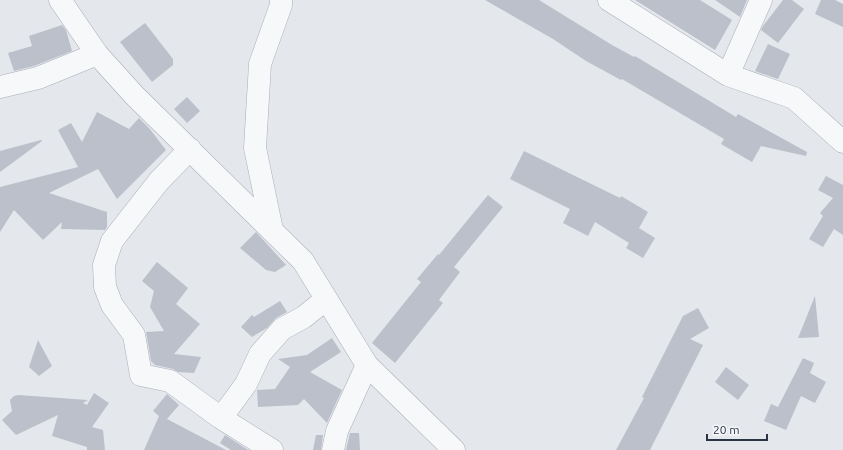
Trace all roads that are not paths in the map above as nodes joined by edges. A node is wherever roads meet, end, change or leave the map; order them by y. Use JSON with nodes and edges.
{"nodes":[{"id":1,"x":60,"y":0,"type":"edge"},
{"id":2,"x":281,"y":0,"type":"edge"},
{"id":3,"x":609,"y":0,"type":"edge"},
{"id":4,"x":761,"y":0,"type":"edge"},
{"id":5,"x":97,"y":54,"type":"junction"},
{"id":6,"x":728,"y":75,"type":"junction"},
{"id":7,"x":0,"y":87,"type":"edge"},
{"id":8,"x":843,"y":142,"type":"edge"},
{"id":9,"x":190,"y":149,"type":"junction"},
{"id":10,"x":272,"y":230,"type":"junction"},
{"id":11,"x":326,"y":299,"type":"junction"},
{"id":12,"x":367,"y":365,"type":"junction"},
{"id":13,"x":221,"y":418,"type":"junction"},
{"id":14,"x":272,"y":450,"type":"edge"},
{"id":15,"x":333,"y":450,"type":"edge"},
{"id":16,"x":454,"y":450,"type":"edge"}],
"edges":[{"from":1,"to":5,"type":"street"},
{"from":2,"to":10,"type":"street"},
{"from":3,"to":6,"type":"street"},
{"from":4,"to":6,"type":"street"},
{"from":5,"to":7,"type":"street"},
{"from":5,"to":9,"type":"street"},
{"from":6,"to":8,"type":"street"},
{"from":9,"to":10,"type":"street"},
{"from":9,"to":13,"type":"street"},
{"from":10,"to":11,"type":"street"},
{"from":11,"to":12,"type":"street"},
{"from":11,"to":13,"type":"street"},
{"from":12,"to":15,"type":"street"},
{"from":12,"to":16,"type":"street"},
{"from":13,"to":14,"type":"street"}]}
